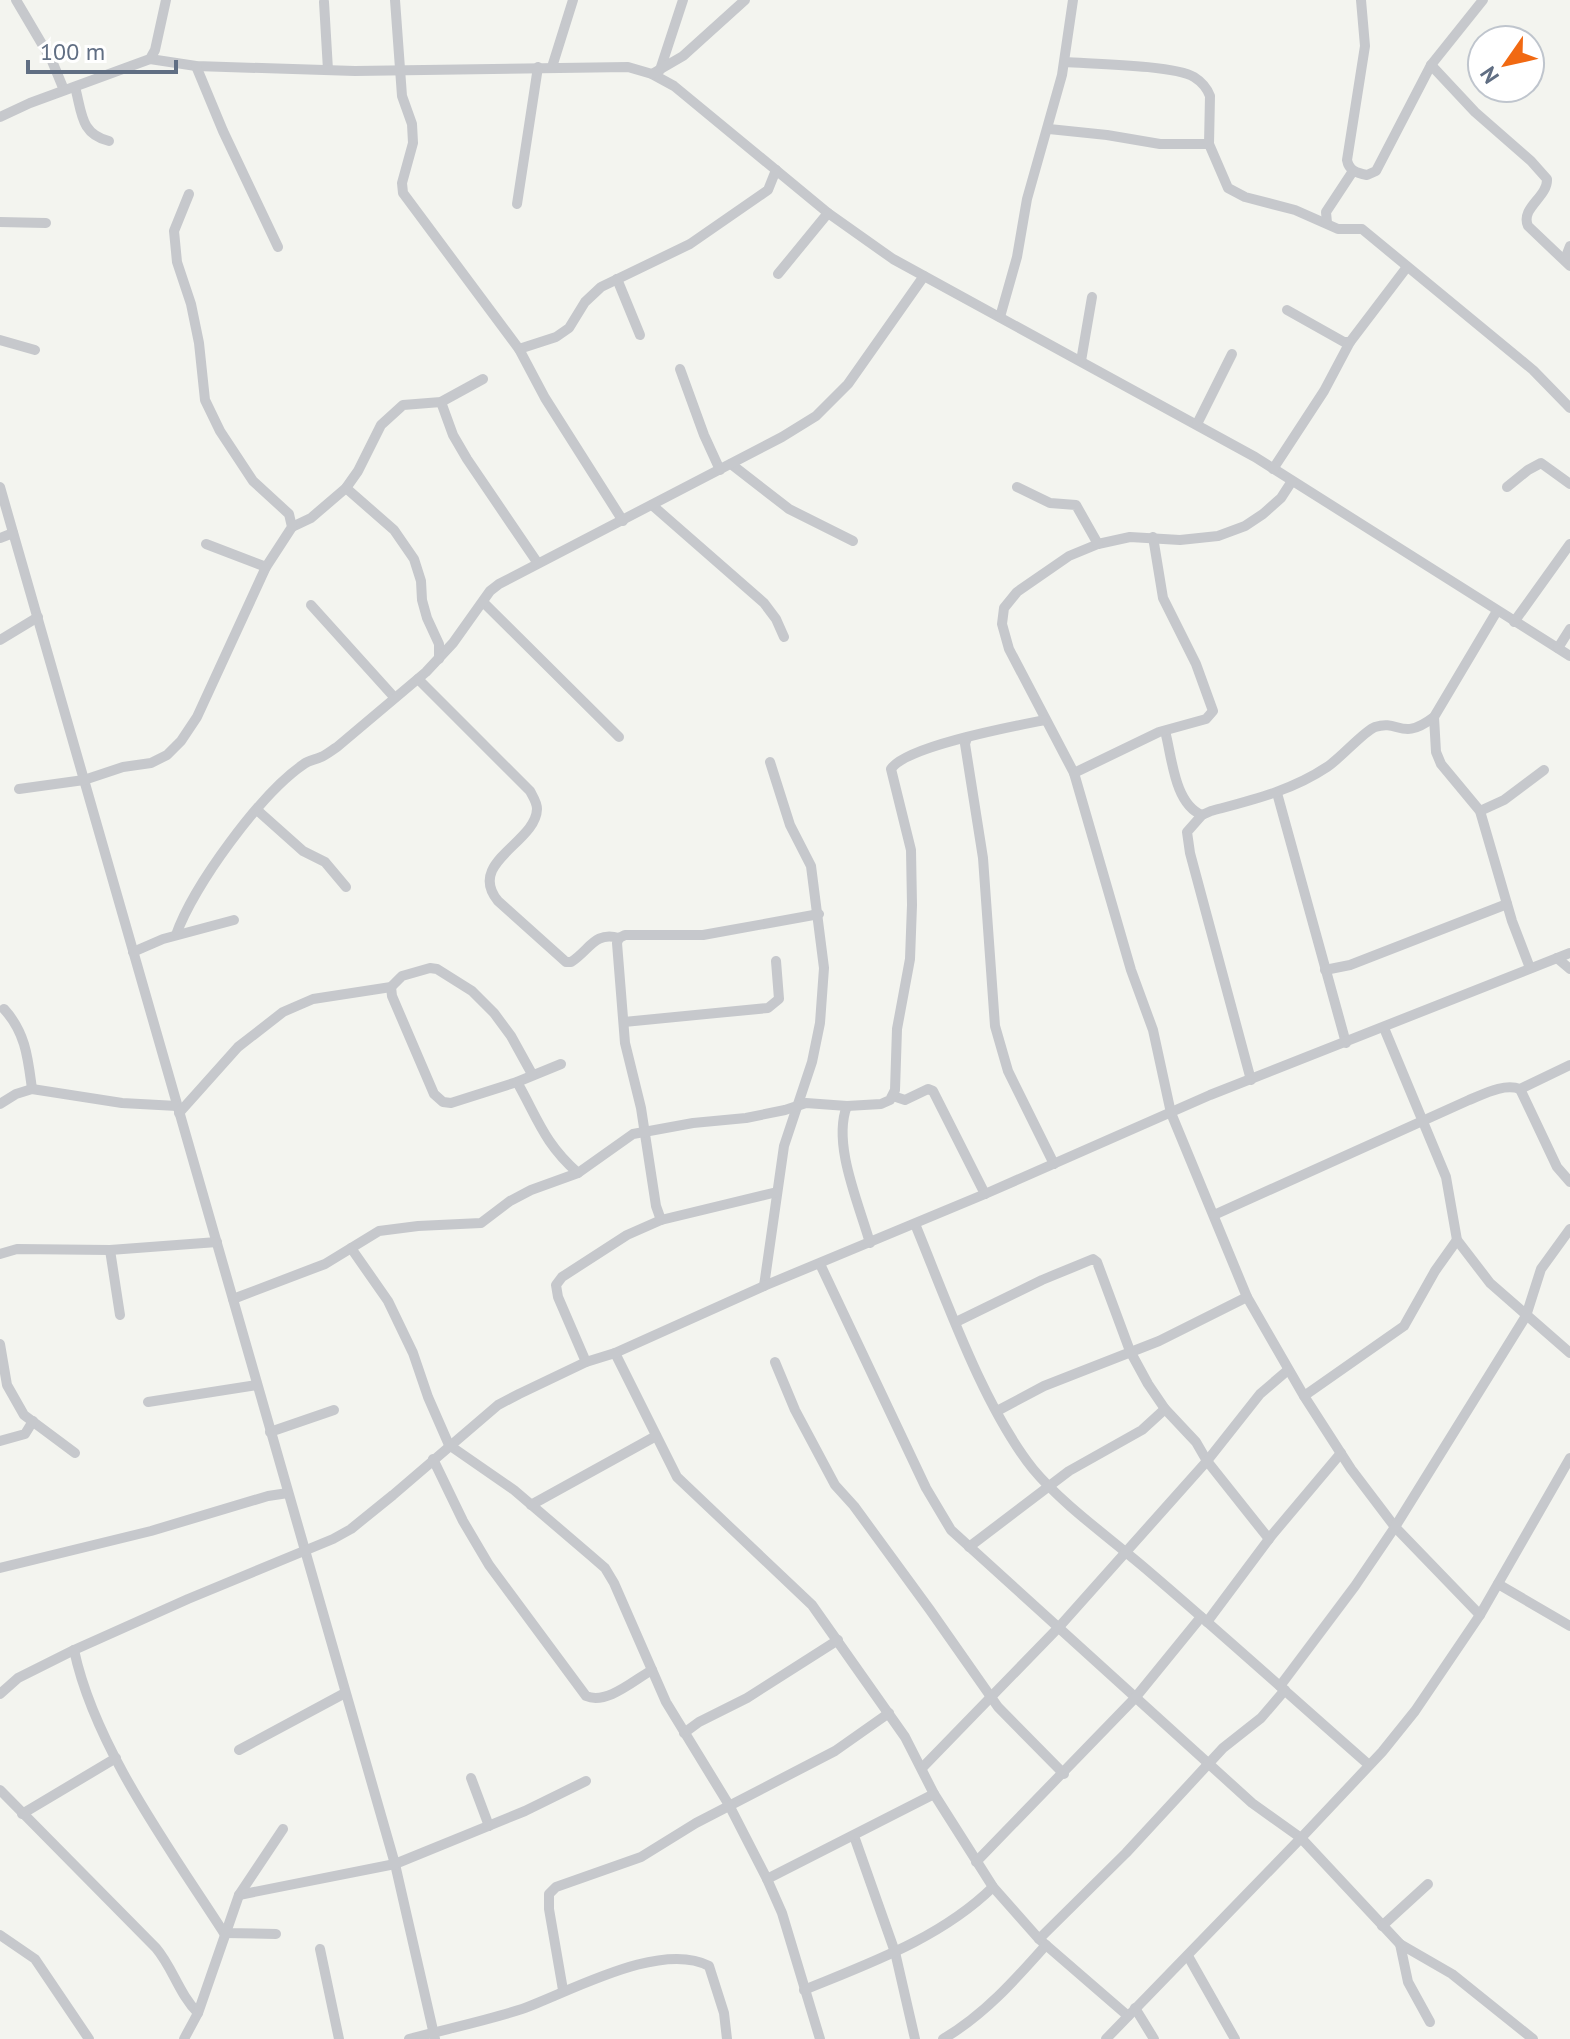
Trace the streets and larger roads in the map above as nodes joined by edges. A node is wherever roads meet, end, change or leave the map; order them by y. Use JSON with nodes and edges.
{"nodes":[{"id":1,"x":16,"y":0,"type":"edge"},
{"id":2,"x":166,"y":0,"type":"edge"},
{"id":3,"x":395,"y":0,"type":"edge"},
{"id":4,"x":573,"y":0,"type":"edge"},
{"id":5,"x":683,"y":0,"type":"edge"},
{"id":6,"x":745,"y":0,"type":"edge"},
{"id":7,"x":1073,"y":0,"type":"edge"},
{"id":8,"x":1361,"y":0,"type":"edge"},
{"id":9,"x":1483,"y":0,"type":"edge"},
{"id":10,"x":324,"y":2,"type":"dead end"},
{"id":11,"x":150,"y":59,"type":"junction"},
{"id":12,"x":1065,"y":62,"type":"junction"},
{"id":13,"x":1431,"y":65,"type":"junction"},
{"id":14,"x":196,"y":66,"type":"junction"},
{"id":15,"x":538,"y":67,"type":"junction"},
{"id":16,"x":552,"y":67,"type":"junction"},
{"id":17,"x":328,"y":70,"type":"junction"},
{"id":18,"x":401,"y":71,"type":"junction"},
{"id":19,"x":656,"y":72,"type":"junction"},
{"id":20,"x":69,"y":88,"type":"junction"},
{"id":21,"x":0,"y":117,"type":"edge"},
{"id":22,"x":1049,"y":129,"type":"junction"},
{"id":23,"x":109,"y":141,"type":"dead end"},
{"id":24,"x":1209,"y":144,"type":"junction"},
{"id":25,"x":776,"y":170,"type":"junction"},
{"id":26,"x":1353,"y":171,"type":"junction"},
{"id":27,"x":189,"y":194,"type":"dead end"},
{"id":28,"x":517,"y":204,"type":"dead end"},
{"id":29,"x":828,"y":213,"type":"junction"},
{"id":30,"x":0,"y":222,"type":"edge"},
{"id":31,"x":46,"y":223,"type":"dead end"},
{"id":32,"x":1327,"y":223,"type":"junction"},
{"id":33,"x":1570,"y":246,"type":"edge"},
{"id":34,"x":278,"y":247,"type":"dead end"},
{"id":35,"x":1567,"y":263,"type":"edge"},
{"id":36,"x":1407,"y":267,"type":"junction"},
{"id":37,"x":778,"y":274,"type":"dead end"},
{"id":38,"x":924,"y":276,"type":"junction"},
{"id":39,"x":617,"y":279,"type":"junction"},
{"id":40,"x":1092,"y":297,"type":"dead end"},
{"id":41,"x":1287,"y":310,"type":"dead end"},
{"id":42,"x":1000,"y":317,"type":"junction"},
{"id":43,"x":640,"y":335,"type":"dead end"},
{"id":44,"x":0,"y":340,"type":"edge"},
{"id":45,"x":1350,"y":342,"type":"junction"},
{"id":46,"x":519,"y":349,"type":"junction"},
{"id":47,"x":35,"y":350,"type":"dead end"},
{"id":48,"x":1232,"y":354,"type":"dead end"},
{"id":49,"x":1081,"y":361,"type":"junction"},
{"id":50,"x":680,"y":369,"type":"dead end"},
{"id":51,"x":483,"y":379,"type":"dead end"},
{"id":52,"x":441,"y":402,"type":"junction"},
{"id":53,"x":1570,"y":408,"type":"edge"},
{"id":54,"x":1197,"y":424,"type":"junction"},
{"id":55,"x":731,"y":464,"type":"junction"},
{"id":56,"x":1273,"y":469,"type":"junction"},
{"id":57,"x":720,"y":470,"type":"junction"},
{"id":58,"x":1292,"y":481,"type":"junction"},
{"id":59,"x":1570,"y":484,"type":"edge"},
{"id":60,"x":0,"y":487,"type":"edge"},
{"id":61,"x":1017,"y":487,"type":"dead end"},
{"id":62,"x":1507,"y":487,"type":"dead end"},
{"id":63,"x":346,"y":488,"type":"junction"},
{"id":64,"x":652,"y":505,"type":"junction"},
{"id":65,"x":623,"y":521,"type":"junction"},
{"id":66,"x":292,"y":527,"type":"junction"},
{"id":67,"x":13,"y":533,"type":"junction"},
{"id":68,"x":1153,"y":537,"type":"junction"},
{"id":69,"x":0,"y":538,"type":"edge"},
{"id":70,"x":853,"y":541,"type":"dead end"},
{"id":71,"x":206,"y":544,"type":"dead end"},
{"id":72,"x":1098,"y":544,"type":"junction"},
{"id":73,"x":1570,"y":544,"type":"edge"},
{"id":74,"x":537,"y":562,"type":"junction"},
{"id":75,"x":266,"y":567,"type":"junction"},
{"id":76,"x":484,"y":603,"type":"junction"},
{"id":77,"x":311,"y":605,"type":"dead end"},
{"id":78,"x":1497,"y":611,"type":"junction"},
{"id":79,"x":38,"y":617,"type":"junction"},
{"id":80,"x":1514,"y":622,"type":"junction"},
{"id":81,"x":1570,"y":629,"type":"edge"},
{"id":82,"x":784,"y":637,"type":"dead end"},
{"id":83,"x":0,"y":640,"type":"edge"},
{"id":84,"x":1558,"y":648,"type":"junction"},
{"id":85,"x":1570,"y":656,"type":"edge"},
{"id":86,"x":439,"y":659,"type":"junction"},
{"id":87,"x":418,"y":679,"type":"junction"},
{"id":88,"x":394,"y":697,"type":"junction"},
{"id":89,"x":1434,"y":717,"type":"junction"},
{"id":90,"x":1045,"y":720,"type":"junction"},
{"id":91,"x":1420,"y":727,"type":"junction"},
{"id":92,"x":1165,"y":731,"type":"junction"},
{"id":93,"x":619,"y":737,"type":"dead end"},
{"id":94,"x":967,"y":738,"type":"junction"},
{"id":95,"x":1434,"y":738,"type":"junction"},
{"id":96,"x":770,"y":762,"type":"dead end"},
{"id":97,"x":1544,"y":770,"type":"dead end"},
{"id":98,"x":1074,"y":773,"type":"junction"},
{"id":99,"x":84,"y":780,"type":"junction"},
{"id":100,"x":19,"y":789,"type":"dead end"},
{"id":101,"x":1277,"y":793,"type":"junction"},
{"id":102,"x":257,"y":810,"type":"junction"},
{"id":103,"x":1480,"y":811,"type":"junction"},
{"id":104,"x":1202,"y":815,"type":"junction"},
{"id":105,"x":346,"y":887,"type":"dead end"},
{"id":106,"x":1507,"y":904,"type":"junction"},
{"id":107,"x":819,"y":914,"type":"junction"},
{"id":108,"x":234,"y":920,"type":"dead end"},
{"id":109,"x":176,"y":935,"type":"junction"},
{"id":110,"x":619,"y":938,"type":"junction"},
{"id":111,"x":133,"y":952,"type":"junction"},
{"id":112,"x":1570,"y":953,"type":"edge"},
{"id":113,"x":1557,"y":958,"type":"junction"},
{"id":114,"x":776,"y":961,"type":"dead end"},
{"id":115,"x":1530,"y":968,"type":"junction"},
{"id":116,"x":1570,"y":969,"type":"edge"},
{"id":117,"x":1325,"y":970,"type":"junction"},
{"id":118,"x":391,"y":987,"type":"junction"},
{"id":119,"x":4,"y":1009,"type":"dead end"},
{"id":120,"x":624,"y":1022,"type":"junction"},
{"id":121,"x":1384,"y":1028,"type":"junction"},
{"id":122,"x":1346,"y":1043,"type":"junction"},
{"id":123,"x":561,"y":1064,"type":"dead end"},
{"id":124,"x":1570,"y":1065,"type":"edge"},
{"id":125,"x":532,"y":1074,"type":"junction"},
{"id":126,"x":1251,"y":1080,"type":"junction"},
{"id":127,"x":517,"y":1082,"type":"junction"},
{"id":128,"x":32,"y":1089,"type":"junction"},
{"id":129,"x":1520,"y":1089,"type":"junction"},
{"id":130,"x":893,"y":1096,"type":"junction"},
{"id":131,"x":0,"y":1104,"type":"edge"},
{"id":132,"x":797,"y":1105,"type":"junction"},
{"id":133,"x":847,"y":1106,"type":"junction"},
{"id":134,"x":178,"y":1110,"type":"junction"},
{"id":135,"x":1171,"y":1113,"type":"junction"},
{"id":136,"x":1422,"y":1120,"type":"junction"},
{"id":137,"x":645,"y":1131,"type":"junction"},
{"id":138,"x":1054,"y":1164,"type":"junction"},
{"id":139,"x":578,"y":1173,"type":"junction"},
{"id":140,"x":1570,"y":1182,"type":"edge"},
{"id":141,"x":777,"y":1192,"type":"junction"},
{"id":142,"x":985,"y":1194,"type":"junction"},
{"id":143,"x":1214,"y":1215,"type":"junction"},
{"id":144,"x":661,"y":1220,"type":"junction"},
{"id":145,"x":915,"y":1224,"type":"junction"},
{"id":146,"x":1570,"y":1229,"type":"edge"},
{"id":147,"x":1457,"y":1240,"type":"junction"},
{"id":148,"x":217,"y":1242,"type":"junction"},
{"id":149,"x":870,"y":1243,"type":"junction"},
{"id":150,"x":351,"y":1248,"type":"junction"},
{"id":151,"x":110,"y":1250,"type":"junction"},
{"id":152,"x":0,"y":1254,"type":"edge"},
{"id":153,"x":820,"y":1264,"type":"junction"},
{"id":154,"x":764,"y":1286,"type":"junction"},
{"id":155,"x":1247,"y":1297,"type":"junction"},
{"id":156,"x":233,"y":1299,"type":"junction"},
{"id":157,"x":120,"y":1315,"type":"dead end"},
{"id":158,"x":1526,"y":1316,"type":"junction"},
{"id":159,"x":956,"y":1322,"type":"junction"},
{"id":160,"x":0,"y":1344,"type":"edge"},
{"id":161,"x":1130,"y":1351,"type":"junction"},
{"id":162,"x":615,"y":1353,"type":"junction"},
{"id":163,"x":1570,"y":1353,"type":"edge"},
{"id":164,"x":586,"y":1362,"type":"junction"},
{"id":165,"x":775,"y":1362,"type":"dead end"},
{"id":166,"x":1288,"y":1370,"type":"junction"},
{"id":167,"x":257,"y":1385,"type":"junction"},
{"id":168,"x":1304,"y":1396,"type":"junction"},
{"id":169,"x":148,"y":1402,"type":"dead end"},
{"id":170,"x":1165,"y":1409,"type":"junction"},
{"id":171,"x":334,"y":1410,"type":"dead end"},
{"id":172,"x":997,"y":1411,"type":"junction"},
{"id":173,"x":33,"y":1421,"type":"junction"},
{"id":174,"x":270,"y":1432,"type":"junction"},
{"id":175,"x":656,"y":1436,"type":"junction"},
{"id":176,"x":0,"y":1441,"type":"edge"},
{"id":177,"x":449,"y":1445,"type":"junction"},
{"id":178,"x":75,"y":1453,"type":"dead end"},
{"id":179,"x":1341,"y":1453,"type":"junction"},
{"id":180,"x":1570,"y":1458,"type":"edge"},
{"id":181,"x":433,"y":1459,"type":"junction"},
{"id":182,"x":1207,"y":1461,"type":"junction"},
{"id":183,"x":1048,"y":1487,"type":"junction"},
{"id":184,"x":288,"y":1493,"type":"junction"},
{"id":185,"x":531,"y":1505,"type":"junction"},
{"id":186,"x":1395,"y":1527,"type":"junction"},
{"id":187,"x":1269,"y":1539,"type":"junction"},
{"id":188,"x":969,"y":1547,"type":"junction"},
{"id":189,"x":305,"y":1553,"type":"junction"},
{"id":190,"x":1127,"y":1553,"type":"junction"},
{"id":191,"x":0,"y":1568,"type":"edge"},
{"id":192,"x":1498,"y":1584,"type":"junction"},
{"id":193,"x":1480,"y":1615,"type":"junction"},
{"id":194,"x":1204,"y":1619,"type":"junction"},
{"id":195,"x":1570,"y":1626,"type":"edge"},
{"id":196,"x":1059,"y":1627,"type":"junction"},
{"id":197,"x":838,"y":1640,"type":"junction"},
{"id":198,"x":74,"y":1650,"type":"junction"},
{"id":199,"x":652,"y":1670,"type":"junction"},
{"id":200,"x":1282,"y":1688,"type":"junction"},
{"id":201,"x":345,"y":1693,"type":"junction"},
{"id":202,"x":0,"y":1694,"type":"edge"},
{"id":203,"x":1135,"y":1698,"type":"junction"},
{"id":204,"x":992,"y":1699,"type":"junction"},
{"id":205,"x":889,"y":1713,"type":"junction"},
{"id":206,"x":684,"y":1733,"type":"junction"},
{"id":207,"x":239,"y":1750,"type":"dead end"},
{"id":208,"x":116,"y":1758,"type":"junction"},
{"id":209,"x":1210,"y":1764,"type":"junction"},
{"id":210,"x":1369,"y":1765,"type":"junction"},
{"id":211,"x":922,"y":1768,"type":"junction"},
{"id":212,"x":1064,"y":1774,"type":"junction"},
{"id":213,"x":471,"y":1778,"type":"dead end"},
{"id":214,"x":586,"y":1781,"type":"dead end"},
{"id":215,"x":0,"y":1790,"type":"edge"},
{"id":216,"x":934,"y":1794,"type":"junction"},
{"id":217,"x":729,"y":1805,"type":"junction"},
{"id":218,"x":22,"y":1814,"type":"junction"},
{"id":219,"x":489,"y":1826,"type":"junction"},
{"id":220,"x":283,"y":1829,"type":"dead end"},
{"id":221,"x":854,"y":1836,"type":"junction"},
{"id":222,"x":1301,"y":1838,"type":"junction"},
{"id":223,"x":976,"y":1862,"type":"junction"},
{"id":224,"x":395,"y":1864,"type":"junction"},
{"id":225,"x":767,"y":1879,"type":"junction"},
{"id":226,"x":1428,"y":1884,"type":"dead end"},
{"id":227,"x":993,"y":1887,"type":"junction"},
{"id":228,"x":239,"y":1895,"type":"junction"},
{"id":229,"x":1382,"y":1926,"type":"junction"},
{"id":230,"x":224,"y":1933,"type":"junction"},
{"id":231,"x":276,"y":1934,"type":"dead end"},
{"id":232,"x":0,"y":1935,"type":"edge"},
{"id":233,"x":1042,"y":1942,"type":"junction"},
{"id":234,"x":1400,"y":1944,"type":"junction"},
{"id":235,"x":320,"y":1949,"type":"dead end"},
{"id":236,"x":895,"y":1952,"type":"junction"},
{"id":237,"x":1188,"y":1956,"type":"junction"},
{"id":238,"x":563,"y":1990,"type":"junction"},
{"id":239,"x":804,"y":1990,"type":"junction"},
{"id":240,"x":1132,"y":2012,"type":"junction"},
{"id":241,"x":198,"y":2013,"type":"junction"},
{"id":242,"x":1430,"y":2022,"type":"dead end"},
{"id":243,"x":434,"y":2036,"type":"edge"},
{"id":244,"x":89,"y":2039,"type":"edge"},
{"id":245,"x":184,"y":2039,"type":"edge"},
{"id":246,"x":339,"y":2039,"type":"edge"},
{"id":247,"x":409,"y":2039,"type":"edge"},
{"id":248,"x":727,"y":2039,"type":"edge"},
{"id":249,"x":820,"y":2039,"type":"edge"},
{"id":250,"x":915,"y":2039,"type":"edge"},
{"id":251,"x":943,"y":2039,"type":"edge"},
{"id":252,"x":1106,"y":2039,"type":"edge"},
{"id":253,"x":1154,"y":2039,"type":"edge"},
{"id":254,"x":1235,"y":2039,"type":"edge"},
{"id":255,"x":1533,"y":2039,"type":"edge"}],
"edges":[{"from":1,"to":20,"type":"street"},
{"from":2,"to":11,"type":"street"},
{"from":3,"to":18,"type":"street"},
{"from":4,"to":16,"type":"street"},
{"from":5,"to":19,"type":"street"},
{"from":6,"to":19,"type":"street"},
{"from":7,"to":12,"type":"street"},
{"from":8,"to":26,"type":"street"},
{"from":9,"to":13,"type":"street"},
{"from":10,"to":17,"type":"street"},
{"from":11,"to":14,"type":"street"},
{"from":11,"to":20,"type":"street"},
{"from":12,"to":22,"type":"street"},
{"from":12,"to":24,"type":"street"},
{"from":13,"to":26,"type":"street"},
{"from":13,"to":35,"type":"street"},
{"from":14,"to":17,"type":"street"},
{"from":14,"to":34,"type":"street"},
{"from":15,"to":16,"type":"street"},
{"from":15,"to":18,"type":"street"},
{"from":15,"to":28,"type":"street"},
{"from":16,"to":19,"type":"street"},
{"from":17,"to":18,"type":"street"},
{"from":18,"to":46,"type":"street"},
{"from":19,"to":25,"type":"street"},
{"from":20,"to":21,"type":"street"},
{"from":20,"to":23,"type":"street"},
{"from":22,"to":24,"type":"street"},
{"from":22,"to":42,"type":"street"},
{"from":24,"to":32,"type":"street"},
{"from":25,"to":29,"type":"street"},
{"from":25,"to":39,"type":"street"},
{"from":26,"to":32,"type":"street"},
{"from":27,"to":66,"type":"street"},
{"from":29,"to":37,"type":"street"},
{"from":29,"to":38,"type":"street"},
{"from":30,"to":31,"type":"street"},
{"from":32,"to":36,"type":"street"},
{"from":33,"to":35,"type":"street"},
{"from":36,"to":45,"type":"street"},
{"from":36,"to":53,"type":"street"},
{"from":38,"to":42,"type":"street"},
{"from":38,"to":55,"type":"street"},
{"from":39,"to":43,"type":"street"},
{"from":39,"to":46,"type":"street"},
{"from":40,"to":49,"type":"street"},
{"from":41,"to":45,"type":"street"},
{"from":42,"to":49,"type":"street"},
{"from":44,"to":47,"type":"street"},
{"from":45,"to":56,"type":"street"},
{"from":46,"to":65,"type":"street"},
{"from":48,"to":54,"type":"street"},
{"from":49,"to":54,"type":"street"},
{"from":50,"to":57,"type":"street"},
{"from":51,"to":52,"type":"street"},
{"from":52,"to":63,"type":"street"},
{"from":52,"to":74,"type":"street"},
{"from":54,"to":56,"type":"street"},
{"from":55,"to":57,"type":"street"},
{"from":55,"to":70,"type":"street"},
{"from":56,"to":58,"type":"street"},
{"from":57,"to":64,"type":"street"},
{"from":58,"to":68,"type":"street"},
{"from":58,"to":78,"type":"street"},
{"from":59,"to":62,"type":"street"},
{"from":60,"to":67,"type":"street"},
{"from":61,"to":72,"type":"street"},
{"from":63,"to":66,"type":"street"},
{"from":63,"to":86,"type":"street"},
{"from":64,"to":65,"type":"street"},
{"from":64,"to":82,"type":"street"},
{"from":65,"to":74,"type":"street"},
{"from":66,"to":75,"type":"street"},
{"from":67,"to":69,"type":"street"},
{"from":67,"to":79,"type":"street"},
{"from":68,"to":72,"type":"street"},
{"from":68,"to":92,"type":"street"},
{"from":71,"to":75,"type":"street"},
{"from":72,"to":90,"type":"street"},
{"from":73,"to":80,"type":"street"},
{"from":74,"to":76,"type":"street"},
{"from":75,"to":99,"type":"street"},
{"from":76,"to":86,"type":"street"},
{"from":76,"to":93,"type":"street"},
{"from":77,"to":88,"type":"street"},
{"from":78,"to":80,"type":"street"},
{"from":78,"to":89,"type":"street"},
{"from":79,"to":83,"type":"street"},
{"from":79,"to":99,"type":"street"},
{"from":80,"to":84,"type":"street"},
{"from":81,"to":84,"type":"street"},
{"from":84,"to":85,"type":"street"},
{"from":86,"to":87,"type":"street"},
{"from":87,"to":88,"type":"street"},
{"from":87,"to":110,"type":"street"},
{"from":88,"to":102,"type":"street"},
{"from":89,"to":91,"type":"street"},
{"from":89,"to":95,"type":"street"},
{"from":90,"to":94,"type":"street"},
{"from":90,"to":98,"type":"street"},
{"from":91,"to":95,"type":"street"},
{"from":91,"to":101,"type":"street"},
{"from":92,"to":98,"type":"street"},
{"from":92,"to":104,"type":"street"},
{"from":94,"to":130,"type":"street"},
{"from":94,"to":138,"type":"street"},
{"from":95,"to":103,"type":"street"},
{"from":96,"to":107,"type":"street"},
{"from":97,"to":103,"type":"street"},
{"from":98,"to":135,"type":"street"},
{"from":99,"to":100,"type":"street"},
{"from":99,"to":111,"type":"street"},
{"from":101,"to":104,"type":"street"},
{"from":101,"to":117,"type":"street"},
{"from":102,"to":105,"type":"street"},
{"from":102,"to":109,"type":"street"},
{"from":103,"to":106,"type":"street"},
{"from":104,"to":126,"type":"street"},
{"from":106,"to":115,"type":"street"},
{"from":106,"to":117,"type":"street"},
{"from":107,"to":110,"type":"street"},
{"from":107,"to":132,"type":"street"},
{"from":108,"to":109,"type":"street"},
{"from":109,"to":111,"type":"street"},
{"from":110,"to":120,"type":"street"},
{"from":111,"to":134,"type":"street"},
{"from":112,"to":113,"type":"street"},
{"from":113,"to":115,"type":"street"},
{"from":113,"to":116,"type":"street"},
{"from":114,"to":120,"type":"street"},
{"from":115,"to":121,"type":"street"},
{"from":117,"to":122,"type":"street"},
{"from":118,"to":125,"type":"street"},
{"from":118,"to":127,"type":"street"},
{"from":118,"to":134,"type":"street"},
{"from":119,"to":128,"type":"street"},
{"from":120,"to":137,"type":"street"},
{"from":121,"to":122,"type":"street"},
{"from":121,"to":136,"type":"street"},
{"from":122,"to":126,"type":"street"},
{"from":123,"to":125,"type":"street"},
{"from":124,"to":129,"type":"street"},
{"from":125,"to":127,"type":"street"},
{"from":126,"to":135,"type":"street"},
{"from":127,"to":139,"type":"street"},
{"from":128,"to":131,"type":"street"},
{"from":128,"to":134,"type":"street"},
{"from":129,"to":136,"type":"street"},
{"from":129,"to":140,"type":"street"},
{"from":130,"to":133,"type":"street"},
{"from":130,"to":142,"type":"street"},
{"from":132,"to":133,"type":"street"},
{"from":132,"to":137,"type":"street"},
{"from":132,"to":141,"type":"street"},
{"from":133,"to":149,"type":"street"},
{"from":134,"to":148,"type":"street"},
{"from":135,"to":138,"type":"street"},
{"from":135,"to":143,"type":"street"},
{"from":136,"to":143,"type":"street"},
{"from":136,"to":147,"type":"street"},
{"from":137,"to":139,"type":"street"},
{"from":137,"to":144,"type":"street"},
{"from":138,"to":142,"type":"street"},
{"from":139,"to":150,"type":"street"},
{"from":141,"to":144,"type":"street"},
{"from":141,"to":154,"type":"street"},
{"from":142,"to":145,"type":"street"},
{"from":143,"to":155,"type":"street"},
{"from":144,"to":164,"type":"street"},
{"from":145,"to":149,"type":"street"},
{"from":145,"to":159,"type":"street"},
{"from":146,"to":158,"type":"street"},
{"from":147,"to":158,"type":"street"},
{"from":147,"to":168,"type":"street"},
{"from":148,"to":151,"type":"street"},
{"from":148,"to":156,"type":"street"},
{"from":149,"to":153,"type":"street"},
{"from":150,"to":156,"type":"street"},
{"from":150,"to":177,"type":"street"},
{"from":151,"to":152,"type":"street"},
{"from":151,"to":157,"type":"street"},
{"from":153,"to":154,"type":"street"},
{"from":153,"to":188,"type":"street"},
{"from":154,"to":162,"type":"street"},
{"from":155,"to":161,"type":"street"},
{"from":155,"to":166,"type":"street"},
{"from":156,"to":167,"type":"street"},
{"from":158,"to":163,"type":"street"},
{"from":158,"to":186,"type":"street"},
{"from":159,"to":161,"type":"street"},
{"from":159,"to":172,"type":"street"},
{"from":160,"to":173,"type":"street"},
{"from":161,"to":170,"type":"street"},
{"from":161,"to":172,"type":"street"},
{"from":162,"to":164,"type":"street"},
{"from":162,"to":175,"type":"street"},
{"from":164,"to":177,"type":"street"},
{"from":165,"to":204,"type":"street"},
{"from":166,"to":168,"type":"street"},
{"from":166,"to":182,"type":"street"},
{"from":167,"to":169,"type":"street"},
{"from":167,"to":174,"type":"street"},
{"from":168,"to":179,"type":"street"},
{"from":170,"to":182,"type":"street"},
{"from":170,"to":183,"type":"street"},
{"from":171,"to":174,"type":"street"},
{"from":172,"to":183,"type":"street"},
{"from":173,"to":176,"type":"street"},
{"from":173,"to":178,"type":"street"},
{"from":174,"to":184,"type":"street"},
{"from":175,"to":185,"type":"street"},
{"from":175,"to":197,"type":"street"},
{"from":177,"to":181,"type":"street"},
{"from":177,"to":185,"type":"street"},
{"from":179,"to":186,"type":"street"},
{"from":179,"to":187,"type":"street"},
{"from":180,"to":192,"type":"street"},
{"from":181,"to":189,"type":"street"},
{"from":181,"to":199,"type":"street"},
{"from":182,"to":187,"type":"street"},
{"from":182,"to":190,"type":"street"},
{"from":183,"to":188,"type":"street"},
{"from":183,"to":190,"type":"street"},
{"from":184,"to":189,"type":"street"},
{"from":184,"to":191,"type":"street"},
{"from":185,"to":199,"type":"street"},
{"from":186,"to":193,"type":"street"},
{"from":186,"to":200,"type":"street"},
{"from":187,"to":194,"type":"street"},
{"from":188,"to":196,"type":"street"},
{"from":189,"to":198,"type":"street"},
{"from":189,"to":201,"type":"street"},
{"from":190,"to":194,"type":"street"},
{"from":190,"to":196,"type":"street"},
{"from":192,"to":193,"type":"street"},
{"from":192,"to":195,"type":"street"},
{"from":193,"to":210,"type":"street"},
{"from":194,"to":200,"type":"street"},
{"from":194,"to":203,"type":"street"},
{"from":196,"to":203,"type":"street"},
{"from":196,"to":204,"type":"street"},
{"from":197,"to":205,"type":"street"},
{"from":197,"to":206,"type":"street"},
{"from":198,"to":202,"type":"street"},
{"from":198,"to":208,"type":"street"},
{"from":199,"to":206,"type":"street"},
{"from":200,"to":209,"type":"street"},
{"from":200,"to":210,"type":"street"},
{"from":201,"to":207,"type":"street"},
{"from":201,"to":224,"type":"street"},
{"from":203,"to":209,"type":"street"},
{"from":203,"to":212,"type":"street"},
{"from":204,"to":211,"type":"street"},
{"from":204,"to":212,"type":"street"},
{"from":205,"to":211,"type":"street"},
{"from":205,"to":217,"type":"street"},
{"from":206,"to":217,"type":"street"},
{"from":208,"to":218,"type":"street"},
{"from":208,"to":230,"type":"street"},
{"from":209,"to":222,"type":"street"},
{"from":209,"to":233,"type":"street"},
{"from":210,"to":222,"type":"street"},
{"from":211,"to":216,"type":"street"},
{"from":212,"to":223,"type":"street"},
{"from":213,"to":219,"type":"street"},
{"from":214,"to":219,"type":"street"},
{"from":215,"to":218,"type":"street"},
{"from":216,"to":221,"type":"street"},
{"from":216,"to":223,"type":"street"},
{"from":217,"to":225,"type":"street"},
{"from":217,"to":238,"type":"street"},
{"from":218,"to":241,"type":"street"},
{"from":219,"to":224,"type":"street"},
{"from":220,"to":228,"type":"street"},
{"from":221,"to":225,"type":"street"},
{"from":221,"to":236,"type":"street"},
{"from":222,"to":229,"type":"street"},
{"from":222,"to":237,"type":"street"},
{"from":223,"to":227,"type":"street"},
{"from":224,"to":228,"type":"street"},
{"from":224,"to":243,"type":"street"},
{"from":225,"to":239,"type":"street"},
{"from":226,"to":229,"type":"street"},
{"from":227,"to":233,"type":"street"},
{"from":227,"to":236,"type":"street"},
{"from":228,"to":230,"type":"street"},
{"from":229,"to":234,"type":"street"},
{"from":230,"to":231,"type":"street"},
{"from":230,"to":241,"type":"street"},
{"from":232,"to":244,"type":"street"},
{"from":233,"to":240,"type":"street"},
{"from":233,"to":251,"type":"street"},
{"from":234,"to":242,"type":"street"},
{"from":234,"to":255,"type":"street"},
{"from":235,"to":246,"type":"street"},
{"from":236,"to":239,"type":"street"},
{"from":236,"to":250,"type":"street"},
{"from":237,"to":240,"type":"street"},
{"from":237,"to":254,"type":"street"},
{"from":238,"to":243,"type":"street"},
{"from":238,"to":248,"type":"street"},
{"from":239,"to":249,"type":"street"},
{"from":240,"to":252,"type":"street"},
{"from":240,"to":253,"type":"street"},
{"from":241,"to":245,"type":"street"},
{"from":243,"to":247,"type":"street"}]}
